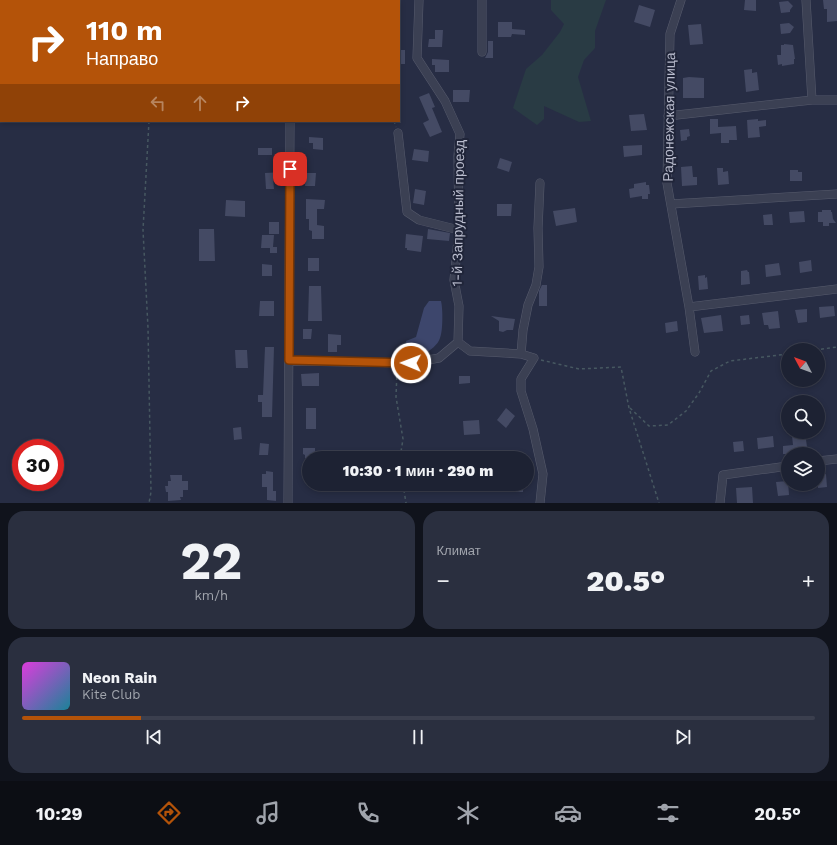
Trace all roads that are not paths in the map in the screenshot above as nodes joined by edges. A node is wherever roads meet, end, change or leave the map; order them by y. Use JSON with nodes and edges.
{"nodes":[{"id":1,"x":418,"y":0,"type":"edge"},
{"id":2,"x":482,"y":0,"type":"edge"},
{"id":3,"x":681,"y":0,"type":"edge"},
{"id":4,"x":806,"y":0,"type":"edge"},
{"id":5,"x":482,"y":52,"type":"dead end"},
{"id":6,"x":812,"y":100,"type":"junction"},
{"id":7,"x":837,"y":100,"type":"edge"},
{"id":8,"x":668,"y":116,"type":"junction"},
{"id":9,"x":290,"y":122,"type":"edge"},
{"id":10,"x":398,"y":133,"type":"dead end"},
{"id":11,"x":540,"y":183,"type":"dead end"},
{"id":12,"x":837,"y":194,"type":"edge"},
{"id":13,"x":671,"y":204,"type":"junction"},
{"id":14,"x":459,"y":230,"type":"junction"},
{"id":15,"x":837,"y":289,"type":"edge"},
{"id":16,"x":689,"y":307,"type":"junction"},
{"id":17,"x":458,"y":342,"type":"junction"},
{"id":18,"x":695,"y":352,"type":"dead end"},
{"id":19,"x":521,"y":354,"type":"junction"},
{"id":20,"x":289,"y":360,"type":"junction"},
{"id":21,"x":837,"y":458,"type":"edge"},
{"id":22,"x":825,"y":460,"type":"edge"},
{"id":23,"x":781,"y":467,"type":"edge"},
{"id":24,"x":288,"y":503,"type":"edge"},
{"id":25,"x":540,"y":503,"type":"edge"},
{"id":26,"x":720,"y":503,"type":"edge"}],
"edges":[{"from":1,"to":14,"type":"street","name":"1-й Запрудный проезд"},
{"from":2,"to":5,"type":"street"},
{"from":3,"to":8,"type":"street","name":"Радонежская улица"},
{"from":4,"to":6,"type":"street"},
{"from":6,"to":7,"type":"street"},
{"from":6,"to":8,"type":"street"},
{"from":8,"to":13,"type":"street","name":"Радонежская улица"},
{"from":9,"to":20,"type":"street"},
{"from":10,"to":14,"type":"street"},
{"from":11,"to":19,"type":"street"},
{"from":12,"to":13,"type":"street"},
{"from":13,"to":16,"type":"street","name":"Радонежская улица"},
{"from":14,"to":17,"type":"street","name":"1-й Запрудный проезд"},
{"from":15,"to":16,"type":"street"},
{"from":16,"to":18,"type":"street","name":"Радонежская улица"},
{"from":17,"to":19,"type":"street"},
{"from":17,"to":20,"type":"street"},
{"from":19,"to":25,"type":"street"},
{"from":20,"to":24,"type":"street"},
{"from":21,"to":22,"type":"street"},
{"from":23,"to":26,"type":"street"}]}
